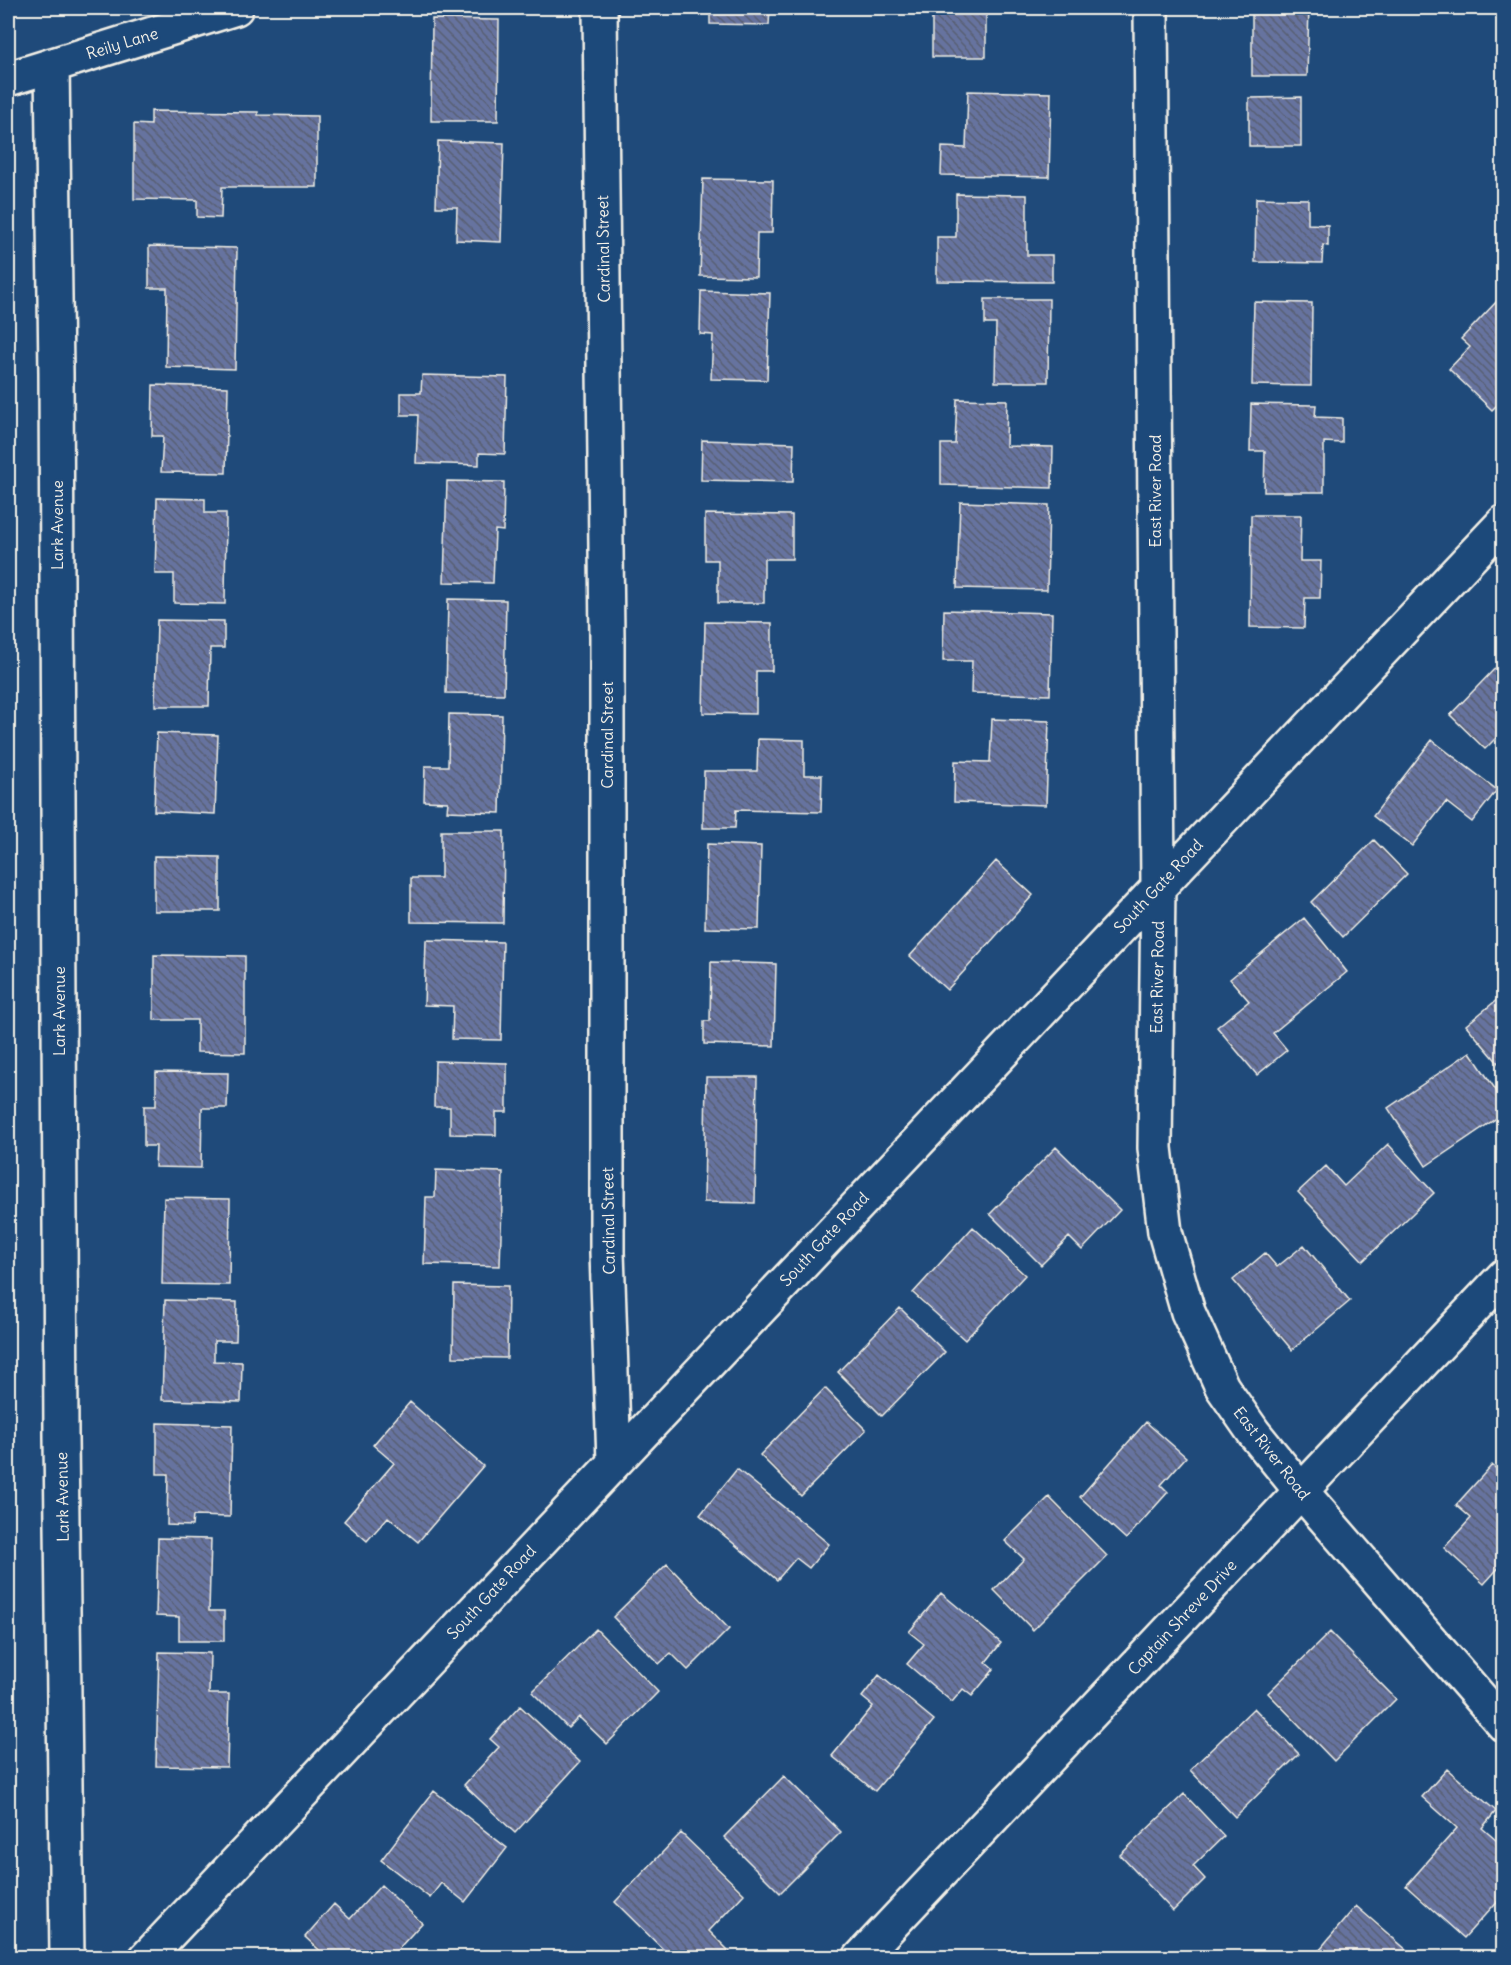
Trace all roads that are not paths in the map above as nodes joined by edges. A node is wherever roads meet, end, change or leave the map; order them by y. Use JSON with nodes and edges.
{"nodes":[{"id":1,"x":236,"y":8,"type":"edge"},
{"id":2,"x":600,"y":8,"type":"edge"},
{"id":3,"x":1151,"y":8,"type":"edge"},
{"id":4,"x":52,"y":65,"type":"junction"},
{"id":5,"x":8,"y":79,"type":"edge"},
{"id":6,"x":1503,"y":522,"type":"edge"},
{"id":7,"x":1158,"y":885,"type":"junction"},
{"id":8,"x":1503,"y":1276,"type":"edge"},
{"id":9,"x":614,"y":1462,"type":"junction"},
{"id":10,"x":1300,"y":1491,"type":"junction"},
{"id":11,"x":1503,"y":1725,"type":"edge"},
{"id":12,"x":67,"y":1958,"type":"edge"},
{"id":13,"x":146,"y":1958,"type":"edge"},
{"id":14,"x":860,"y":1958,"type":"edge"}],
"edges":[{"from":1,"to":4,"type":"street","name":"Reily Lane"},
{"from":2,"to":9,"type":"street","name":"Cardinal Street"},
{"from":3,"to":7,"type":"street","name":"East River Road"},
{"from":4,"to":5,"type":"street","name":"Reily Lane"},
{"from":4,"to":12,"type":"street","name":"Lark Avenue"},
{"from":6,"to":7,"type":"street","name":"South Gate Road"},
{"from":7,"to":9,"type":"street","name":"South Gate Road"},
{"from":7,"to":10,"type":"street","name":"East River Road"},
{"from":8,"to":10,"type":"street","name":"Captain Shreve Drive"},
{"from":9,"to":13,"type":"street","name":"South Gate Road"},
{"from":10,"to":11,"type":"street","name":"East River Road"},
{"from":10,"to":14,"type":"street","name":"Captain Shreve Drive"}]}
